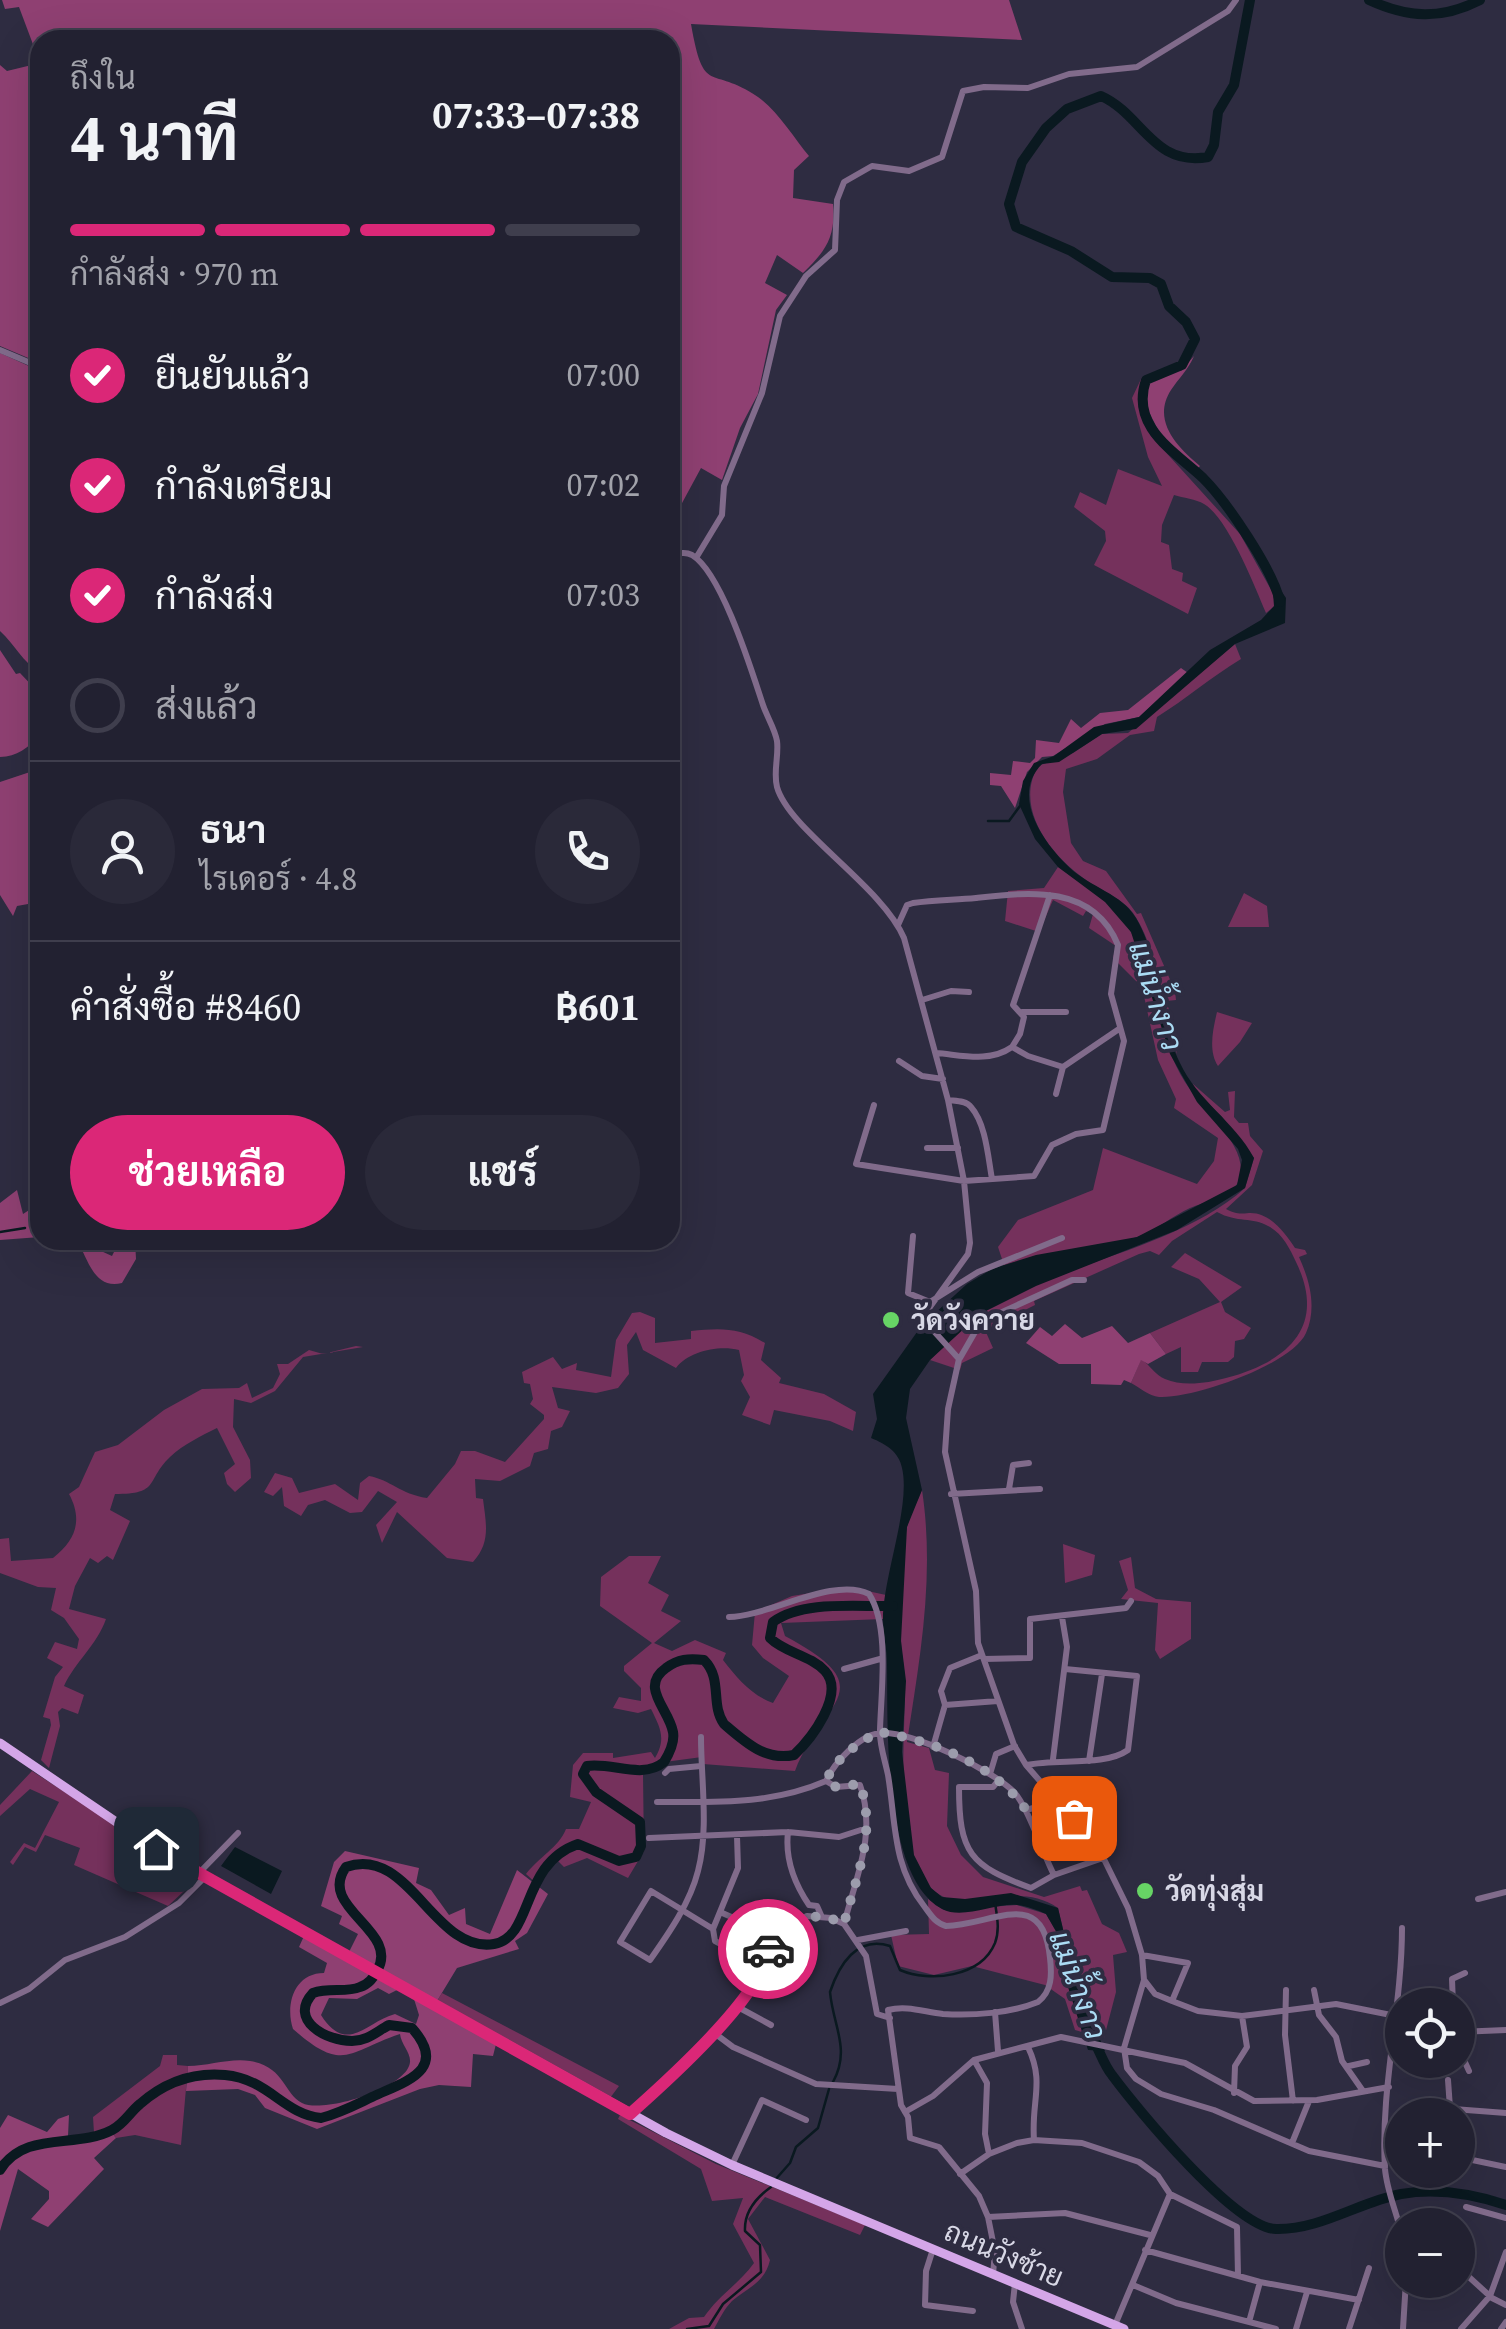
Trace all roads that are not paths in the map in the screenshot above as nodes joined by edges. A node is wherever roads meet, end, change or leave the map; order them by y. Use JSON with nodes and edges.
{"nodes":[{"id":1,"x":1236,"y":0,"type":"edge"},
{"id":2,"x":0,"y":350,"type":"edge"},
{"id":3,"x":30,"y":363,"type":"edge"},
{"id":4,"x":680,"y":553,"type":"edge"},
{"id":5,"x":696,"y":558,"type":"junction"},
{"id":6,"x":1050,"y":895,"type":"junction"},
{"id":7,"x":898,"y":924,"type":"junction"},
{"id":8,"x":969,"y":992,"type":"dead end"},
{"id":9,"x":922,"y":1000,"type":"junction"},
{"id":10,"x":1022,"y":1012,"type":"junction"},
{"id":11,"x":1066,"y":1012,"type":"dead end"},
{"id":12,"x":1119,"y":1029,"type":"junction"},
{"id":13,"x":1012,"y":1047,"type":"junction"},
{"id":14,"x":936,"y":1052,"type":"junction"},
{"id":15,"x":899,"y":1061,"type":"dead end"},
{"id":16,"x":1063,"y":1067,"type":"junction"},
{"id":17,"x":943,"y":1079,"type":"junction"},
{"id":18,"x":1056,"y":1094,"type":"dead end"},
{"id":19,"x":948,"y":1100,"type":"junction"},
{"id":20,"x":874,"y":1105,"type":"dead end"},
{"id":21,"x":927,"y":1148,"type":"dead end"},
{"id":22,"x":958,"y":1148,"type":"junction"},
{"id":23,"x":992,"y":1179,"type":"junction"},
{"id":24,"x":964,"y":1181,"type":"junction"},
{"id":25,"x":913,"y":1236,"type":"dead end"},
{"id":26,"x":1062,"y":1238,"type":"dead end"},
{"id":27,"x":1084,"y":1280,"type":"dead end"},
{"id":28,"x":930,"y":1302,"type":"junction"},
{"id":29,"x":958,"y":1355,"type":"junction"},
{"id":30,"x":1029,"y":1463,"type":"dead end"},
{"id":31,"x":1010,"y":1489,"type":"junction"},
{"id":32,"x":1040,"y":1489,"type":"dead end"},
{"id":33,"x":951,"y":1494,"type":"junction"},
{"id":34,"x":1131,"y":1600,"type":"dead end"},
{"id":35,"x":1062,"y":1616,"type":"junction"},
{"id":36,"x":728,"y":1617,"type":"dead end"},
{"id":37,"x":983,"y":1657,"type":"junction"},
{"id":38,"x":880,"y":1659,"type":"junction"},
{"id":39,"x":844,"y":1669,"type":"dead end"},
{"id":40,"x":1064,"y":1669,"type":"junction"},
{"id":41,"x":1102,"y":1674,"type":"junction"},
{"id":42,"x":998,"y":1701,"type":"junction"},
{"id":43,"x":945,"y":1705,"type":"junction"},
{"id":44,"x":882,"y":1733,"type":"junction"},
{"id":45,"x":701,"y":1738,"type":"dead end"},
{"id":46,"x":0,"y":1743,"type":"edge"},
{"id":47,"x":1015,"y":1746,"type":"junction"},
{"id":48,"x":933,"y":1748,"type":"junction"},
{"id":49,"x":1053,"y":1759,"type":"junction"},
{"id":50,"x":1089,"y":1761,"type":"junction"},
{"id":51,"x":1026,"y":1765,"type":"junction"},
{"id":52,"x":701,"y":1766,"type":"junction"},
{"id":53,"x":665,"y":1773,"type":"dead end"},
{"id":54,"x":990,"y":1774,"type":"junction"},
{"id":55,"x":998,"y":1780,"type":"junction"},
{"id":56,"x":826,"y":1781,"type":"junction"},
{"id":57,"x":1059,"y":1801,"type":"junction"},
{"id":58,"x":656,"y":1802,"type":"dead end"},
{"id":59,"x":701,"y":1802,"type":"junction"},
{"id":60,"x":1026,"y":1810,"type":"junction"},
{"id":61,"x":867,"y":1828,"type":"junction"},
{"id":62,"x":788,"y":1832,"type":"junction"},
{"id":63,"x":238,"y":1834,"type":"dead end"},
{"id":64,"x":701,"y":1836,"type":"junction"},
{"id":65,"x":737,"y":1836,"type":"junction"},
{"id":66,"x":649,"y":1838,"type":"dead end"},
{"id":67,"x":1103,"y":1858,"type":"junction"},
{"id":68,"x":202,"y":1875,"type":"junction"},
{"id":69,"x":1054,"y":1876,"type":"junction"},
{"id":70,"x":1506,"y":1892,"type":"edge"},
{"id":71,"x":1478,"y":1900,"type":"dead end"},
{"id":72,"x":682,"y":1910,"type":"junction"},
{"id":73,"x":720,"y":1912,"type":"junction"},
{"id":74,"x":822,"y":1916,"type":"junction"},
{"id":75,"x":844,"y":1924,"type":"junction"},
{"id":76,"x":770,"y":1926,"type":"junction"},
{"id":77,"x":1402,"y":1928,"type":"dead end"},
{"id":78,"x":713,"y":1929,"type":"junction"},
{"id":79,"x":906,"y":1931,"type":"dead end"},
{"id":80,"x":860,"y":1945,"type":"junction"},
{"id":81,"x":1142,"y":1955,"type":"junction"},
{"id":82,"x":764,"y":1967,"type":"junction"},
{"id":83,"x":1465,"y":1973,"type":"dead end"},
{"id":84,"x":1144,"y":1980,"type":"junction"},
{"id":85,"x":1400,"y":1988,"type":"edge"},
{"id":86,"x":1452,"y":1988,"type":"edge"},
{"id":87,"x":1286,"y":1990,"type":"dead end"},
{"id":88,"x":1314,"y":1990,"type":"dead end"},
{"id":89,"x":1172,"y":2001,"type":"junction"},
{"id":90,"x":0,"y":2003,"type":"edge"},
{"id":91,"x":736,"y":2006,"type":"junction"},
{"id":92,"x":1316,"y":2008,"type":"junction"},
{"id":93,"x":1285,"y":2010,"type":"junction"},
{"id":94,"x":995,"y":2012,"type":"junction"},
{"id":95,"x":1385,"y":2014,"type":"edge"},
{"id":96,"x":1242,"y":2016,"type":"junction"},
{"id":97,"x":890,"y":2018,"type":"junction"},
{"id":98,"x":771,"y":2025,"type":"dead end"},
{"id":99,"x":1506,"y":2030,"type":"edge"},
{"id":100,"x":1475,"y":2031,"type":"edge"},
{"id":101,"x":713,"y":2032,"type":"junction"},
{"id":102,"x":1028,"y":2047,"type":"junction"},
{"id":103,"x":1124,"y":2048,"type":"junction"},
{"id":104,"x":998,"y":2051,"type":"junction"},
{"id":105,"x":974,"y":2060,"type":"junction"},
{"id":106,"x":1367,"y":2062,"type":"dead end"},
{"id":107,"x":1348,"y":2066,"type":"junction"},
{"id":108,"x":1390,"y":2078,"type":"edge"},
{"id":109,"x":1448,"y":2080,"type":"dead end"},
{"id":110,"x":1388,"y":2086,"type":"junction"},
{"id":111,"x":899,"y":2089,"type":"junction"},
{"id":112,"x":1363,"y":2090,"type":"junction"},
{"id":113,"x":1234,"y":2093,"type":"junction"},
{"id":114,"x":1388,"y":2098,"type":"edge"},
{"id":115,"x":1449,"y":2098,"type":"edge"},
{"id":116,"x":1293,"y":2101,"type":"junction"},
{"id":117,"x":1309,"y":2101,"type":"junction"},
{"id":118,"x":1475,"y":2110,"type":"edge"},
{"id":119,"x":905,"y":2112,"type":"junction"},
{"id":120,"x":1506,"y":2113,"type":"edge"},
{"id":121,"x":630,"y":2114,"type":"junction"},
{"id":122,"x":806,"y":2120,"type":"dead end"},
{"id":123,"x":1034,"y":2140,"type":"junction"},
{"id":124,"x":1292,"y":2143,"type":"junction"},
{"id":125,"x":989,"y":2154,"type":"junction"},
{"id":126,"x":1475,"y":2160,"type":"edge"},
{"id":127,"x":732,"y":2165,"type":"junction"},
{"id":128,"x":1385,"y":2166,"type":"edge"},
{"id":129,"x":1506,"y":2166,"type":"edge"},
{"id":130,"x":960,"y":2174,"type":"junction"},
{"id":131,"x":1170,"y":2194,"type":"junction"},
{"id":132,"x":1466,"y":2207,"type":"dead end"},
{"id":133,"x":988,"y":2217,"type":"junction"},
{"id":134,"x":1506,"y":2218,"type":"edge"},
{"id":135,"x":1150,"y":2235,"type":"junction"},
{"id":136,"x":934,"y":2249,"type":"junction"},
{"id":137,"x":1145,"y":2250,"type":"junction"},
{"id":138,"x":1506,"y":2252,"type":"edge"},
{"id":139,"x":1369,"y":2268,"type":"dead end"},
{"id":140,"x":993,"y":2274,"type":"junction"},
{"id":141,"x":1238,"y":2276,"type":"junction"},
{"id":142,"x":1015,"y":2282,"type":"junction"},
{"id":143,"x":1260,"y":2282,"type":"junction"},
{"id":144,"x":1475,"y":2282,"type":"edge"},
{"id":145,"x":1133,"y":2285,"type":"junction"},
{"id":146,"x":1307,"y":2292,"type":"junction"},
{"id":147,"x":1490,"y":2296,"type":"junction"},
{"id":148,"x":1405,"y":2298,"type":"edge"},
{"id":149,"x":1359,"y":2300,"type":"junction"},
{"id":150,"x":1506,"y":2305,"type":"edge"},
{"id":151,"x":973,"y":2311,"type":"dead end"},
{"id":152,"x":1236,"y":2319,"type":"junction"},
{"id":153,"x":1250,"y":2322,"type":"junction"},
{"id":154,"x":1506,"y":2322,"type":"edge"},
{"id":155,"x":1119,"y":2327,"type":"edge"},
{"id":156,"x":1022,"y":2329,"type":"edge"},
{"id":157,"x":1233,"y":2329,"type":"edge"},
{"id":158,"x":1276,"y":2329,"type":"edge"},
{"id":159,"x":1296,"y":2329,"type":"edge"},
{"id":160,"x":1349,"y":2329,"type":"edge"},
{"id":161,"x":1403,"y":2329,"type":"edge"},
{"id":162,"x":1460,"y":2329,"type":"edge"},
{"id":163,"x":1501,"y":2329,"type":"edge"}],
"edges":[{"from":1,"to":5,"type":"street"},
{"from":2,"to":3,"type":"street"},
{"from":4,"to":5,"type":"street"},
{"from":5,"to":7,"type":"street"},
{"from":6,"to":7,"type":"street"},
{"from":6,"to":10,"type":"street"},
{"from":6,"to":12,"type":"street"},
{"from":7,"to":9,"type":"street"},
{"from":8,"to":9,"type":"street"},
{"from":9,"to":14,"type":"street"},
{"from":10,"to":11,"type":"street"},
{"from":10,"to":13,"type":"street"},
{"from":12,"to":16,"type":"street"},
{"from":12,"to":23,"type":"street"},
{"from":13,"to":14,"type":"street"},
{"from":13,"to":16,"type":"street"},
{"from":14,"to":17,"type":"street"},
{"from":15,"to":17,"type":"street"},
{"from":16,"to":18,"type":"street"},
{"from":17,"to":19,"type":"street"},
{"from":19,"to":22,"type":"street"},
{"from":19,"to":23,"type":"street"},
{"from":20,"to":24,"type":"street"},
{"from":21,"to":22,"type":"street"},
{"from":22,"to":24,"type":"street"},
{"from":23,"to":24,"type":"street"},
{"from":24,"to":28,"type":"street"},
{"from":25,"to":28,"type":"street"},
{"from":26,"to":28,"type":"street"},
{"from":27,"to":29,"type":"street"},
{"from":28,"to":29,"type":"street"},
{"from":29,"to":33,"type":"street"},
{"from":30,"to":31,"type":"street"},
{"from":31,"to":32,"type":"street"},
{"from":31,"to":33,"type":"street"},
{"from":33,"to":37,"type":"street"},
{"from":34,"to":35,"type":"street"},
{"from":35,"to":37,"type":"street"},
{"from":35,"to":40,"type":"street"},
{"from":36,"to":38,"type":"street"},
{"from":37,"to":42,"type":"street"},
{"from":37,"to":43,"type":"street"},
{"from":38,"to":39,"type":"street"},
{"from":38,"to":44,"type":"street"},
{"from":40,"to":41,"type":"street"},
{"from":40,"to":49,"type":"street"},
{"from":41,"to":50,"type":"street"},
{"from":41,"to":50,"type":"street"},
{"from":42,"to":43,"type":"street"},
{"from":42,"to":47,"type":"street"},
{"from":43,"to":48,"type":"street"},
{"from":44,"to":48,"type":"street"},
{"from":44,"to":56,"type":"street"},
{"from":44,"to":94,"type":"street"},
{"from":45,"to":52,"type":"street"},
{"from":46,"to":68,"type":"main road","name":"ถนนวังซ้าย"},
{"from":47,"to":51,"type":"street"},
{"from":47,"to":54,"type":"street"},
{"from":48,"to":54,"type":"street"},
{"from":49,"to":50,"type":"street"},
{"from":49,"to":51,"type":"street"},
{"from":51,"to":57,"type":"street"},
{"from":52,"to":53,"type":"street"},
{"from":52,"to":59,"type":"street"},
{"from":54,"to":55,"type":"street"},
{"from":55,"to":60,"type":"street"},
{"from":55,"to":69,"type":"street"},
{"from":56,"to":59,"type":"street"},
{"from":56,"to":61,"type":"street"},
{"from":57,"to":60,"type":"street"},
{"from":57,"to":67,"type":"street"},
{"from":58,"to":59,"type":"street"},
{"from":59,"to":64,"type":"street"},
{"from":60,"to":69,"type":"street"},
{"from":61,"to":62,"type":"street"},
{"from":61,"to":75,"type":"street"},
{"from":62,"to":65,"type":"street"},
{"from":62,"to":74,"type":"street"},
{"from":63,"to":68,"type":"street"},
{"from":64,"to":65,"type":"street"},
{"from":64,"to":66,"type":"street"},
{"from":64,"to":72,"type":"street"},
{"from":65,"to":73,"type":"street"},
{"from":67,"to":69,"type":"street"},
{"from":67,"to":81,"type":"street"},
{"from":68,"to":90,"type":"street"},
{"from":68,"to":121,"type":"main road","name":"ถนนวังซ้าย"},
{"from":70,"to":71,"type":"street"},
{"from":72,"to":72,"type":"street"},
{"from":72,"to":78,"type":"street"},
{"from":73,"to":76,"type":"street"},
{"from":73,"to":78,"type":"street"},
{"from":74,"to":75,"type":"street"},
{"from":74,"to":76,"type":"street"},
{"from":75,"to":80,"type":"street"},
{"from":76,"to":82,"type":"street"},
{"from":77,"to":85,"type":"street"},
{"from":78,"to":82,"type":"street"},
{"from":79,"to":80,"type":"street"},
{"from":80,"to":97,"type":"street"},
{"from":81,"to":84,"type":"street"},
{"from":81,"to":89,"type":"street"},
{"from":82,"to":91,"type":"street"},
{"from":83,"to":86,"type":"street"},
{"from":84,"to":89,"type":"street"},
{"from":84,"to":103,"type":"street"},
{"from":87,"to":93,"type":"street"},
{"from":88,"to":92,"type":"street"},
{"from":89,"to":96,"type":"street"},
{"from":91,"to":98,"type":"street"},
{"from":91,"to":101,"type":"street"},
{"from":92,"to":93,"type":"street"},
{"from":92,"to":95,"type":"street"},
{"from":92,"to":107,"type":"street"},
{"from":93,"to":96,"type":"street"},
{"from":93,"to":116,"type":"street"},
{"from":94,"to":97,"type":"street"},
{"from":94,"to":104,"type":"street"},
{"from":96,"to":113,"type":"street"},
{"from":97,"to":111,"type":"street"},
{"from":99,"to":100,"type":"street"},
{"from":101,"to":111,"type":"street"},
{"from":101,"to":121,"type":"street"},
{"from":102,"to":103,"type":"street"},
{"from":102,"to":104,"type":"street"},
{"from":102,"to":123,"type":"street"},
{"from":103,"to":113,"type":"street"},
{"from":103,"to":124,"type":"street"},
{"from":104,"to":105,"type":"street"},
{"from":105,"to":119,"type":"street"},
{"from":105,"to":125,"type":"street"},
{"from":106,"to":107,"type":"street"},
{"from":107,"to":112,"type":"street"},
{"from":108,"to":110,"type":"street"},
{"from":109,"to":115,"type":"street"},
{"from":110,"to":112,"type":"street"},
{"from":110,"to":114,"type":"street"},
{"from":111,"to":119,"type":"street"},
{"from":112,"to":117,"type":"street"},
{"from":113,"to":116,"type":"street"},
{"from":116,"to":117,"type":"street"},
{"from":117,"to":124,"type":"street"},
{"from":118,"to":120,"type":"street"},
{"from":119,"to":130,"type":"street"},
{"from":121,"to":127,"type":"main road","name":"ถนนวังซ้าย"},
{"from":122,"to":127,"type":"street"},
{"from":123,"to":125,"type":"street"},
{"from":123,"to":131,"type":"street"},
{"from":124,"to":128,"type":"street"},
{"from":125,"to":130,"type":"street"},
{"from":126,"to":129,"type":"street"},
{"from":127,"to":136,"type":"main road","name":"ถนนวังซ้าย"},
{"from":130,"to":133,"type":"street"},
{"from":131,"to":135,"type":"street"},
{"from":131,"to":141,"type":"street"},
{"from":132,"to":134,"type":"street"},
{"from":133,"to":135,"type":"street"},
{"from":133,"to":140,"type":"street"},
{"from":135,"to":137,"type":"street"},
{"from":136,"to":140,"type":"main road","name":"ถนนวังซ้าย"},
{"from":136,"to":151,"type":"street"},
{"from":137,"to":141,"type":"street"},
{"from":137,"to":145,"type":"street"},
{"from":138,"to":147,"type":"street"},
{"from":139,"to":149,"type":"street"},
{"from":140,"to":142,"type":"main road","name":"ถนนวังซ้าย"},
{"from":141,"to":143,"type":"street"},
{"from":142,"to":155,"type":"main road","name":"ถนนวังซ้าย"},
{"from":142,"to":156,"type":"street"},
{"from":143,"to":146,"type":"street"},
{"from":143,"to":153,"type":"street"},
{"from":144,"to":147,"type":"street"},
{"from":145,"to":152,"type":"street"},
{"from":145,"to":155,"type":"street"},
{"from":146,"to":149,"type":"street"},
{"from":146,"to":159,"type":"street"},
{"from":147,"to":150,"type":"street"},
{"from":147,"to":162,"type":"street"},
{"from":148,"to":161,"type":"street"},
{"from":149,"to":160,"type":"street"},
{"from":152,"to":153,"type":"street"},
{"from":152,"to":157,"type":"street"},
{"from":153,"to":158,"type":"street"},
{"from":154,"to":163,"type":"street"}]}
